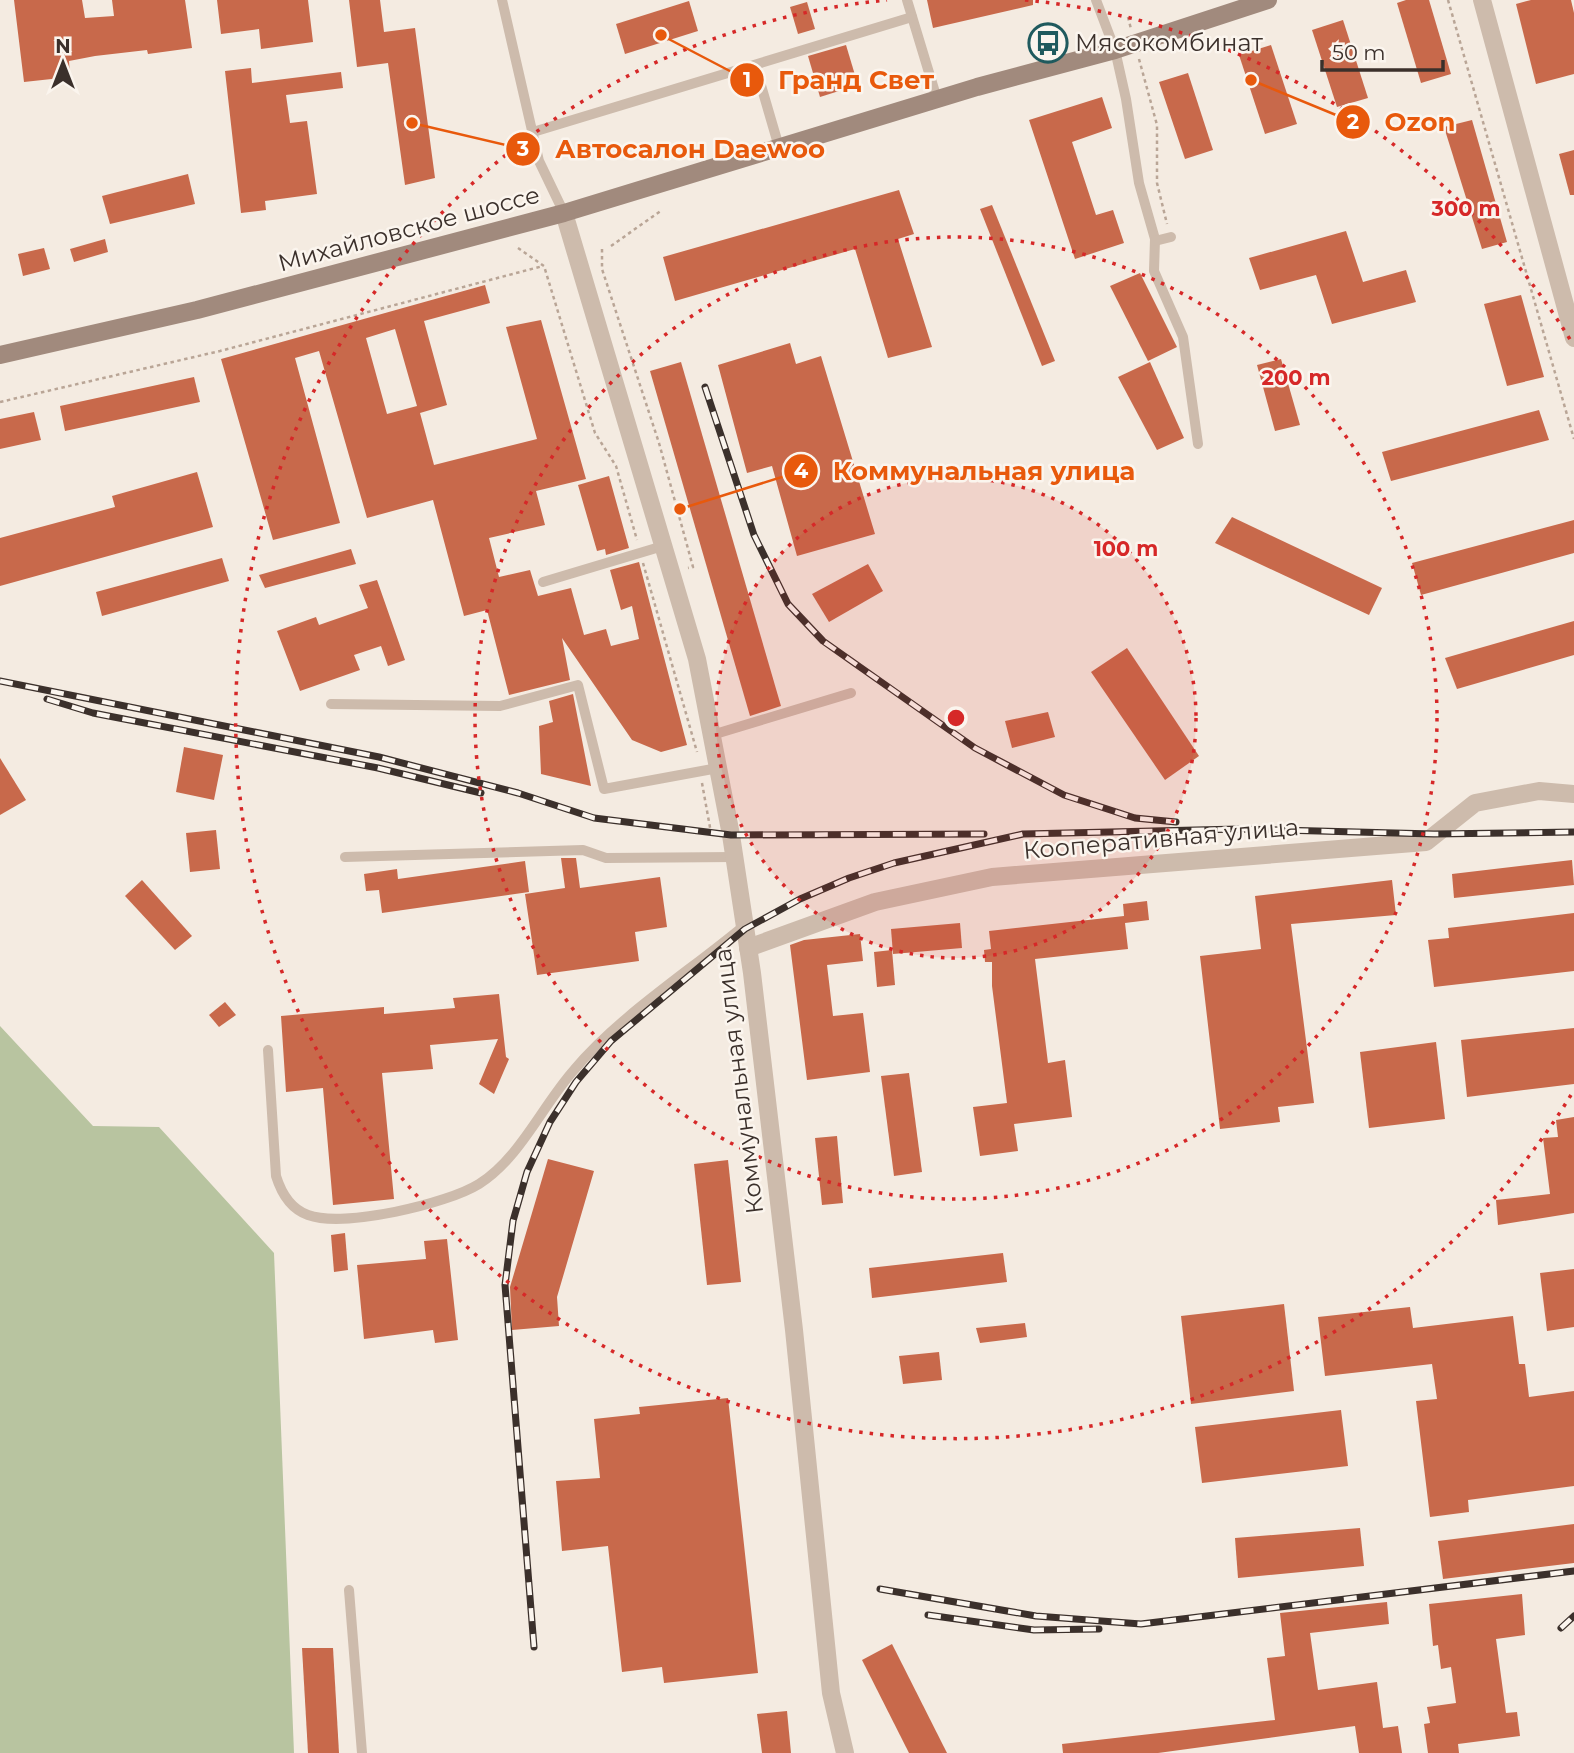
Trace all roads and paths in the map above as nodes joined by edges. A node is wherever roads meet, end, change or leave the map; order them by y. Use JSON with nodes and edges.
{"nodes":[{"id":1,"x":502,"y":0,"type":"edge"},
{"id":2,"x":907,"y":0,"type":"edge"},
{"id":3,"x":1096,"y":0,"type":"edge"},
{"id":4,"x":1268,"y":0,"type":"edge"},
{"id":5,"x":1448,"y":0,"type":"edge"},
{"id":6,"x":1482,"y":0,"type":"edge"},
{"id":7,"x":912,"y":17,"type":"junction"},
{"id":8,"x":1128,"y":17,"type":"dead end"},
{"id":9,"x":1135,"y":43,"type":"junction"},
{"id":10,"x":1115,"y":50,"type":"junction"},
{"id":11,"x":755,"y":65,"type":"junction"},
{"id":12,"x":937,"y":99,"type":"junction"},
{"id":13,"x":533,"y":132,"type":"junction"},
{"id":14,"x":779,"y":147,"type":"junction"},
{"id":15,"x":662,"y":210,"type":"dead end"},
{"id":16,"x":564,"y":213,"type":"junction"},
{"id":17,"x":1171,"y":237,"type":"joint"},
{"id":18,"x":1155,"y":241,"type":"junction"},
{"id":19,"x":611,"y":246,"type":"dead end"},
{"id":20,"x":518,"y":248,"type":"dead end"},
{"id":21,"x":602,"y":249,"type":"dead end"},
{"id":22,"x":544,"y":266,"type":"junction"},
{"id":23,"x":1574,"y":338,"type":"edge"},
{"id":24,"x":0,"y":355,"type":"edge"},
{"id":25,"x":0,"y":402,"type":"edge"},
{"id":26,"x":1574,"y":439,"type":"edge"},
{"id":27,"x":1198,"y":444,"type":"dead end"},
{"id":28,"x":663,"y":546,"type":"junction"},
{"id":29,"x":640,"y":553,"type":"junction"},
{"id":30,"x":693,"y":567,"type":"dead end"},
{"id":31,"x":543,"y":582,"type":"dead end"},
{"id":32,"x":851,"y":693,"type":"dead end"},
{"id":33,"x":331,"y":704,"type":"dead end"},
{"id":34,"x":712,"y":736,"type":"junction"},
{"id":35,"x":709,"y":769,"type":"junction"},
{"id":36,"x":1574,"y":794,"type":"edge"},
{"id":37,"x":710,"y":833,"type":"dead end"},
{"id":38,"x":345,"y":857,"type":"dead end"},
{"id":39,"x":734,"y":857,"type":"junction"},
{"id":40,"x":745,"y":925,"type":"junction"},
{"id":41,"x":748,"y":948,"type":"junction"},
{"id":42,"x":268,"y":1050,"type":"dead end"},
{"id":43,"x":349,"y":1590,"type":"dead end"},
{"id":44,"x":362,"y":1753,"type":"edge"},
{"id":45,"x":845,"y":1753,"type":"edge"}],
"edges":[{"from":1,"to":13,"type":"lane"},
{"from":2,"to":7,"type":"lane"},
{"from":3,"to":10,"type":"lane"},
{"from":4,"to":9,"type":"main road","name":"Михайловское шоссе"},
{"from":5,"to":26,"type":"path"},
{"from":6,"to":23,"type":"street"},
{"from":7,"to":11,"type":"lane"},
{"from":7,"to":12,"type":"lane"},
{"from":8,"to":9,"type":"path"},
{"from":9,"to":10,"type":"main road","name":"Михайловское шоссе"},
{"from":9,"to":17,"type":"path"},
{"from":10,"to":12,"type":"main road","name":"Михайловское шоссе"},
{"from":10,"to":18,"type":"lane"},
{"from":11,"to":13,"type":"lane"},
{"from":11,"to":14,"type":"lane"},
{"from":12,"to":14,"type":"main road","name":"Михайловское шоссе"},
{"from":13,"to":16,"type":"lane"},
{"from":14,"to":16,"type":"main road","name":"Михайловское шоссе"},
{"from":15,"to":19,"type":"path"},
{"from":16,"to":24,"type":"main road","name":"Михайловское шоссе"},
{"from":16,"to":28,"type":"street","name":"Коммунальная улица"},
{"from":17,"to":18,"type":"lane"},
{"from":18,"to":27,"type":"lane"},
{"from":20,"to":22,"type":"path"},
{"from":21,"to":30,"type":"path"},
{"from":22,"to":25,"type":"path"},
{"from":22,"to":29,"type":"path"},
{"from":28,"to":29,"type":"lane"},
{"from":28,"to":34,"type":"street","name":"Коммунальная улица"},
{"from":29,"to":31,"type":"lane"},
{"from":29,"to":35,"type":"path"},
{"from":32,"to":34,"type":"lane"},
{"from":33,"to":35,"type":"lane"},
{"from":34,"to":35,"type":"street","name":"Коммунальная улица"},
{"from":35,"to":37,"type":"path"},
{"from":35,"to":39,"type":"street","name":"Коммунальная улица"},
{"from":36,"to":41,"type":"street","name":"Кооперативная улица"},
{"from":38,"to":39,"type":"lane"},
{"from":39,"to":40,"type":"street","name":"Коммунальная улица"},
{"from":40,"to":41,"type":"street","name":"Коммунальная улица"},
{"from":40,"to":42,"type":"lane"},
{"from":41,"to":45,"type":"street","name":"Коммунальная улица"},
{"from":43,"to":44,"type":"lane"}]}
